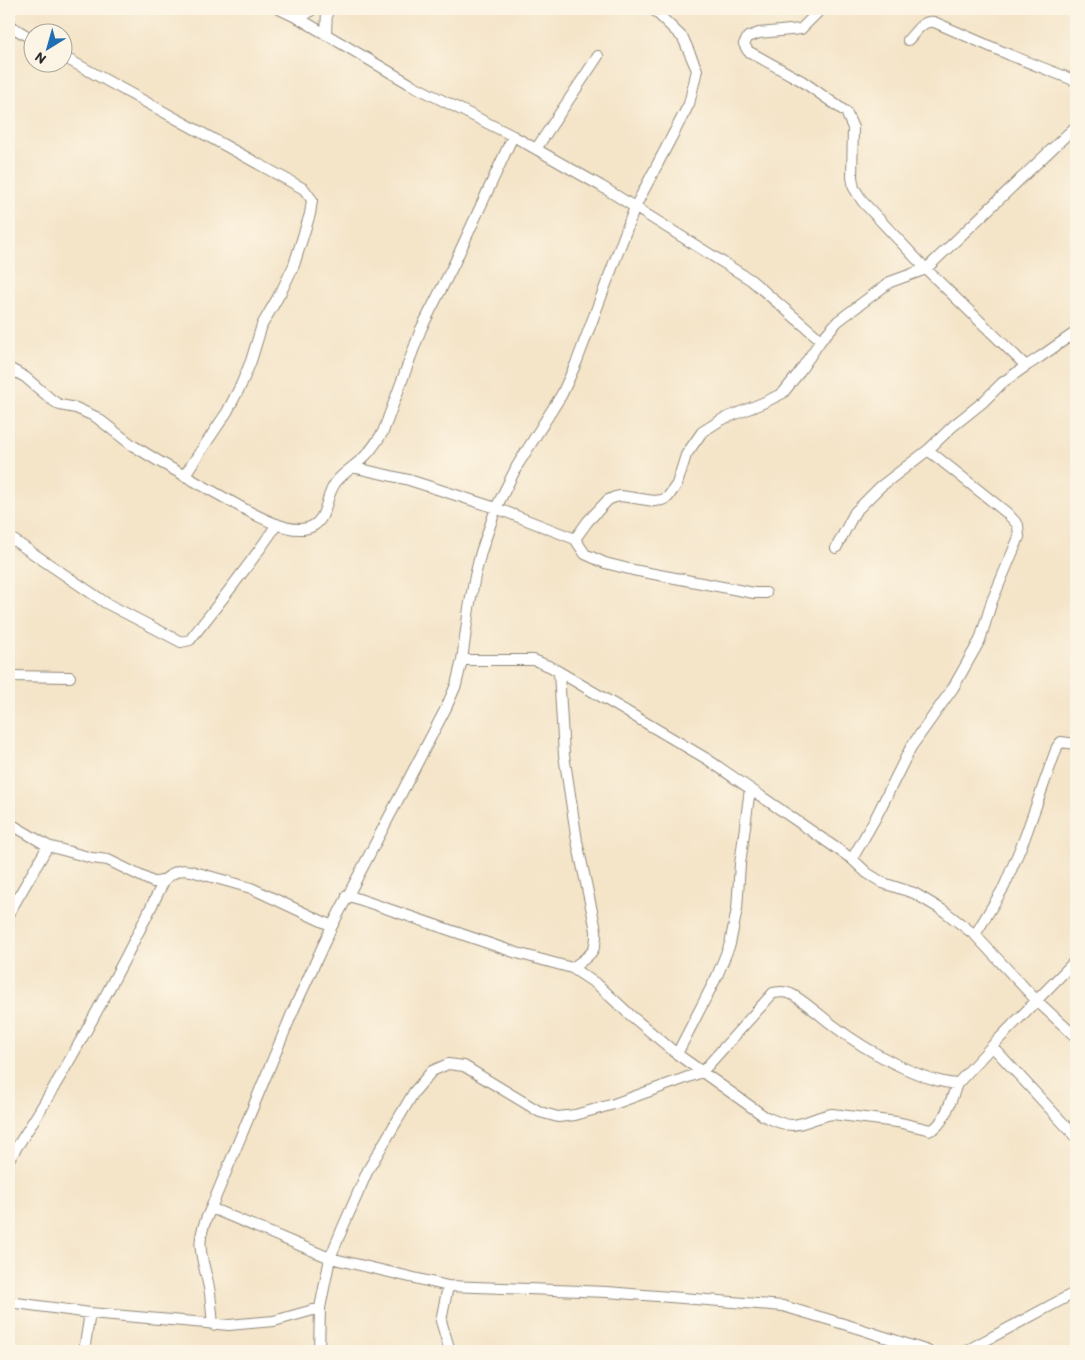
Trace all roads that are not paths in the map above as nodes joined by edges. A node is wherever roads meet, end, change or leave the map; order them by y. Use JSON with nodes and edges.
{"nodes":[{"id":1,"x":279,"y":9,"type":"edge"},
{"id":2,"x":313,"y":9,"type":"edge"},
{"id":3,"x":327,"y":9,"type":"edge"},
{"id":4,"x":654,"y":9,"type":"edge"},
{"id":5,"x":822,"y":9,"type":"edge"},
{"id":6,"x":300,"y":19,"type":"junction"},
{"id":7,"x":9,"y":25,"type":"edge"},
{"id":8,"x":22,"y":33,"type":"edge"},
{"id":9,"x":326,"y":35,"type":"junction"},
{"id":10,"x":908,"y":40,"type":"dead end"},
{"id":11,"x":598,"y":56,"type":"dead end"},
{"id":12,"x":72,"y":61,"type":"edge"},
{"id":13,"x":1076,"y":81,"type":"edge"},
{"id":14,"x":1076,"y":126,"type":"edge"},
{"id":15,"x":513,"y":136,"type":"junction"},
{"id":16,"x":536,"y":150,"type":"junction"},
{"id":17,"x":635,"y":207,"type":"junction"},
{"id":18,"x":926,"y":269,"type":"junction"},
{"id":19,"x":1076,"y":332,"type":"edge"},
{"id":20,"x":821,"y":340,"type":"junction"},
{"id":21,"x":1026,"y":366,"type":"junction"},
{"id":22,"x":9,"y":368,"type":"edge"},
{"id":23,"x":928,"y":450,"type":"junction"},
{"id":24,"x":352,"y":467,"type":"junction"},
{"id":25,"x":184,"y":476,"type":"junction"},
{"id":26,"x":496,"y":508,"type":"junction"},
{"id":27,"x":277,"y":524,"type":"junction"},
{"id":28,"x":9,"y":537,"type":"edge"},
{"id":29,"x":575,"y":539,"type":"junction"},
{"id":30,"x":836,"y":548,"type":"dead end"},
{"id":31,"x":766,"y":593,"type":"dead end"},
{"id":32,"x":462,"y":660,"type":"junction"},
{"id":33,"x":559,"y":672,"type":"junction"},
{"id":34,"x":9,"y":676,"type":"edge"},
{"id":35,"x":70,"y":677,"type":"dead end"},
{"id":36,"x":1076,"y":744,"type":"edge"},
{"id":37,"x":750,"y":789,"type":"junction"},
{"id":38,"x":9,"y":823,"type":"edge"},
{"id":39,"x":48,"y":846,"type":"junction"},
{"id":40,"x":852,"y":859,"type":"junction"},
{"id":41,"x":165,"y":879,"type":"junction"},
{"id":42,"x":347,"y":895,"type":"junction"},
{"id":43,"x":9,"y":913,"type":"edge"},
{"id":44,"x":332,"y":926,"type":"junction"},
{"id":45,"x":975,"y":935,"type":"junction"},
{"id":46,"x":1076,"y":960,"type":"edge"},
{"id":47,"x":572,"y":968,"type":"junction"},
{"id":48,"x":1037,"y":1001,"type":"junction"},
{"id":49,"x":1076,"y":1037,"type":"edge"},
{"id":50,"x":992,"y":1046,"type":"junction"},
{"id":51,"x":677,"y":1054,"type":"junction"},
{"id":52,"x":702,"y":1072,"type":"junction"},
{"id":53,"x":957,"y":1084,"type":"junction"},
{"id":54,"x":1076,"y":1137,"type":"edge"},
{"id":55,"x":9,"y":1159,"type":"edge"},
{"id":56,"x":212,"y":1208,"type":"junction"},
{"id":57,"x":330,"y":1258,"type":"junction"},
{"id":58,"x":448,"y":1286,"type":"junction"},
{"id":59,"x":1076,"y":1292,"type":"edge"},
{"id":60,"x":9,"y":1302,"type":"edge"},
{"id":61,"x":320,"y":1308,"type":"junction"},
{"id":62,"x":90,"y":1314,"type":"junction"},
{"id":63,"x":213,"y":1325,"type":"junction"},
{"id":64,"x":84,"y":1351,"type":"edge"},
{"id":65,"x":319,"y":1351,"type":"edge"},
{"id":66,"x":450,"y":1351,"type":"edge"},
{"id":67,"x":928,"y":1351,"type":"edge"},
{"id":68,"x":966,"y":1351,"type":"edge"}],
"edges":[{"from":1,"to":6,"type":"street"},
{"from":2,"to":6,"type":"street"},
{"from":3,"to":9,"type":"street"},
{"from":4,"to":17,"type":"street"},
{"from":5,"to":18,"type":"street"},
{"from":6,"to":9,"type":"street"},
{"from":7,"to":8,"type":"street"},
{"from":9,"to":15,"type":"street"},
{"from":10,"to":13,"type":"street"},
{"from":11,"to":16,"type":"street"},
{"from":12,"to":25,"type":"street"},
{"from":14,"to":18,"type":"street"},
{"from":15,"to":16,"type":"street"},
{"from":15,"to":24,"type":"street"},
{"from":16,"to":17,"type":"street"},
{"from":17,"to":20,"type":"street"},
{"from":17,"to":26,"type":"street"},
{"from":18,"to":20,"type":"street"},
{"from":18,"to":21,"type":"street"},
{"from":19,"to":21,"type":"street"},
{"from":20,"to":29,"type":"street"},
{"from":21,"to":23,"type":"street"},
{"from":22,"to":25,"type":"street"},
{"from":23,"to":30,"type":"street"},
{"from":23,"to":40,"type":"street"},
{"from":24,"to":26,"type":"street"},
{"from":24,"to":27,"type":"street"},
{"from":25,"to":27,"type":"street"},
{"from":26,"to":29,"type":"street"},
{"from":26,"to":32,"type":"street"},
{"from":27,"to":28,"type":"street"},
{"from":29,"to":31,"type":"street"},
{"from":32,"to":33,"type":"street"},
{"from":32,"to":42,"type":"street"},
{"from":33,"to":37,"type":"street"},
{"from":33,"to":47,"type":"street"},
{"from":34,"to":35,"type":"street"},
{"from":36,"to":45,"type":"street"},
{"from":37,"to":40,"type":"street"},
{"from":37,"to":51,"type":"street"},
{"from":38,"to":39,"type":"street"},
{"from":39,"to":41,"type":"street"},
{"from":39,"to":43,"type":"street"},
{"from":40,"to":45,"type":"street"},
{"from":41,"to":44,"type":"street"},
{"from":41,"to":55,"type":"street"},
{"from":42,"to":44,"type":"street"},
{"from":42,"to":47,"type":"street"},
{"from":44,"to":56,"type":"street"},
{"from":45,"to":48,"type":"street"},
{"from":46,"to":48,"type":"street"},
{"from":47,"to":51,"type":"street"},
{"from":48,"to":49,"type":"street"},
{"from":48,"to":50,"type":"street"},
{"from":50,"to":53,"type":"street"},
{"from":50,"to":54,"type":"street"},
{"from":51,"to":52,"type":"street"},
{"from":52,"to":53,"type":"street"},
{"from":52,"to":53,"type":"street"},
{"from":52,"to":57,"type":"street"},
{"from":56,"to":57,"type":"street"},
{"from":56,"to":63,"type":"street"},
{"from":57,"to":58,"type":"street"},
{"from":57,"to":61,"type":"street"},
{"from":58,"to":66,"type":"street"},
{"from":58,"to":67,"type":"street"},
{"from":59,"to":68,"type":"street"},
{"from":60,"to":62,"type":"street"},
{"from":61,"to":63,"type":"street"},
{"from":61,"to":65,"type":"street"},
{"from":62,"to":63,"type":"street"},
{"from":62,"to":64,"type":"street"}]}
